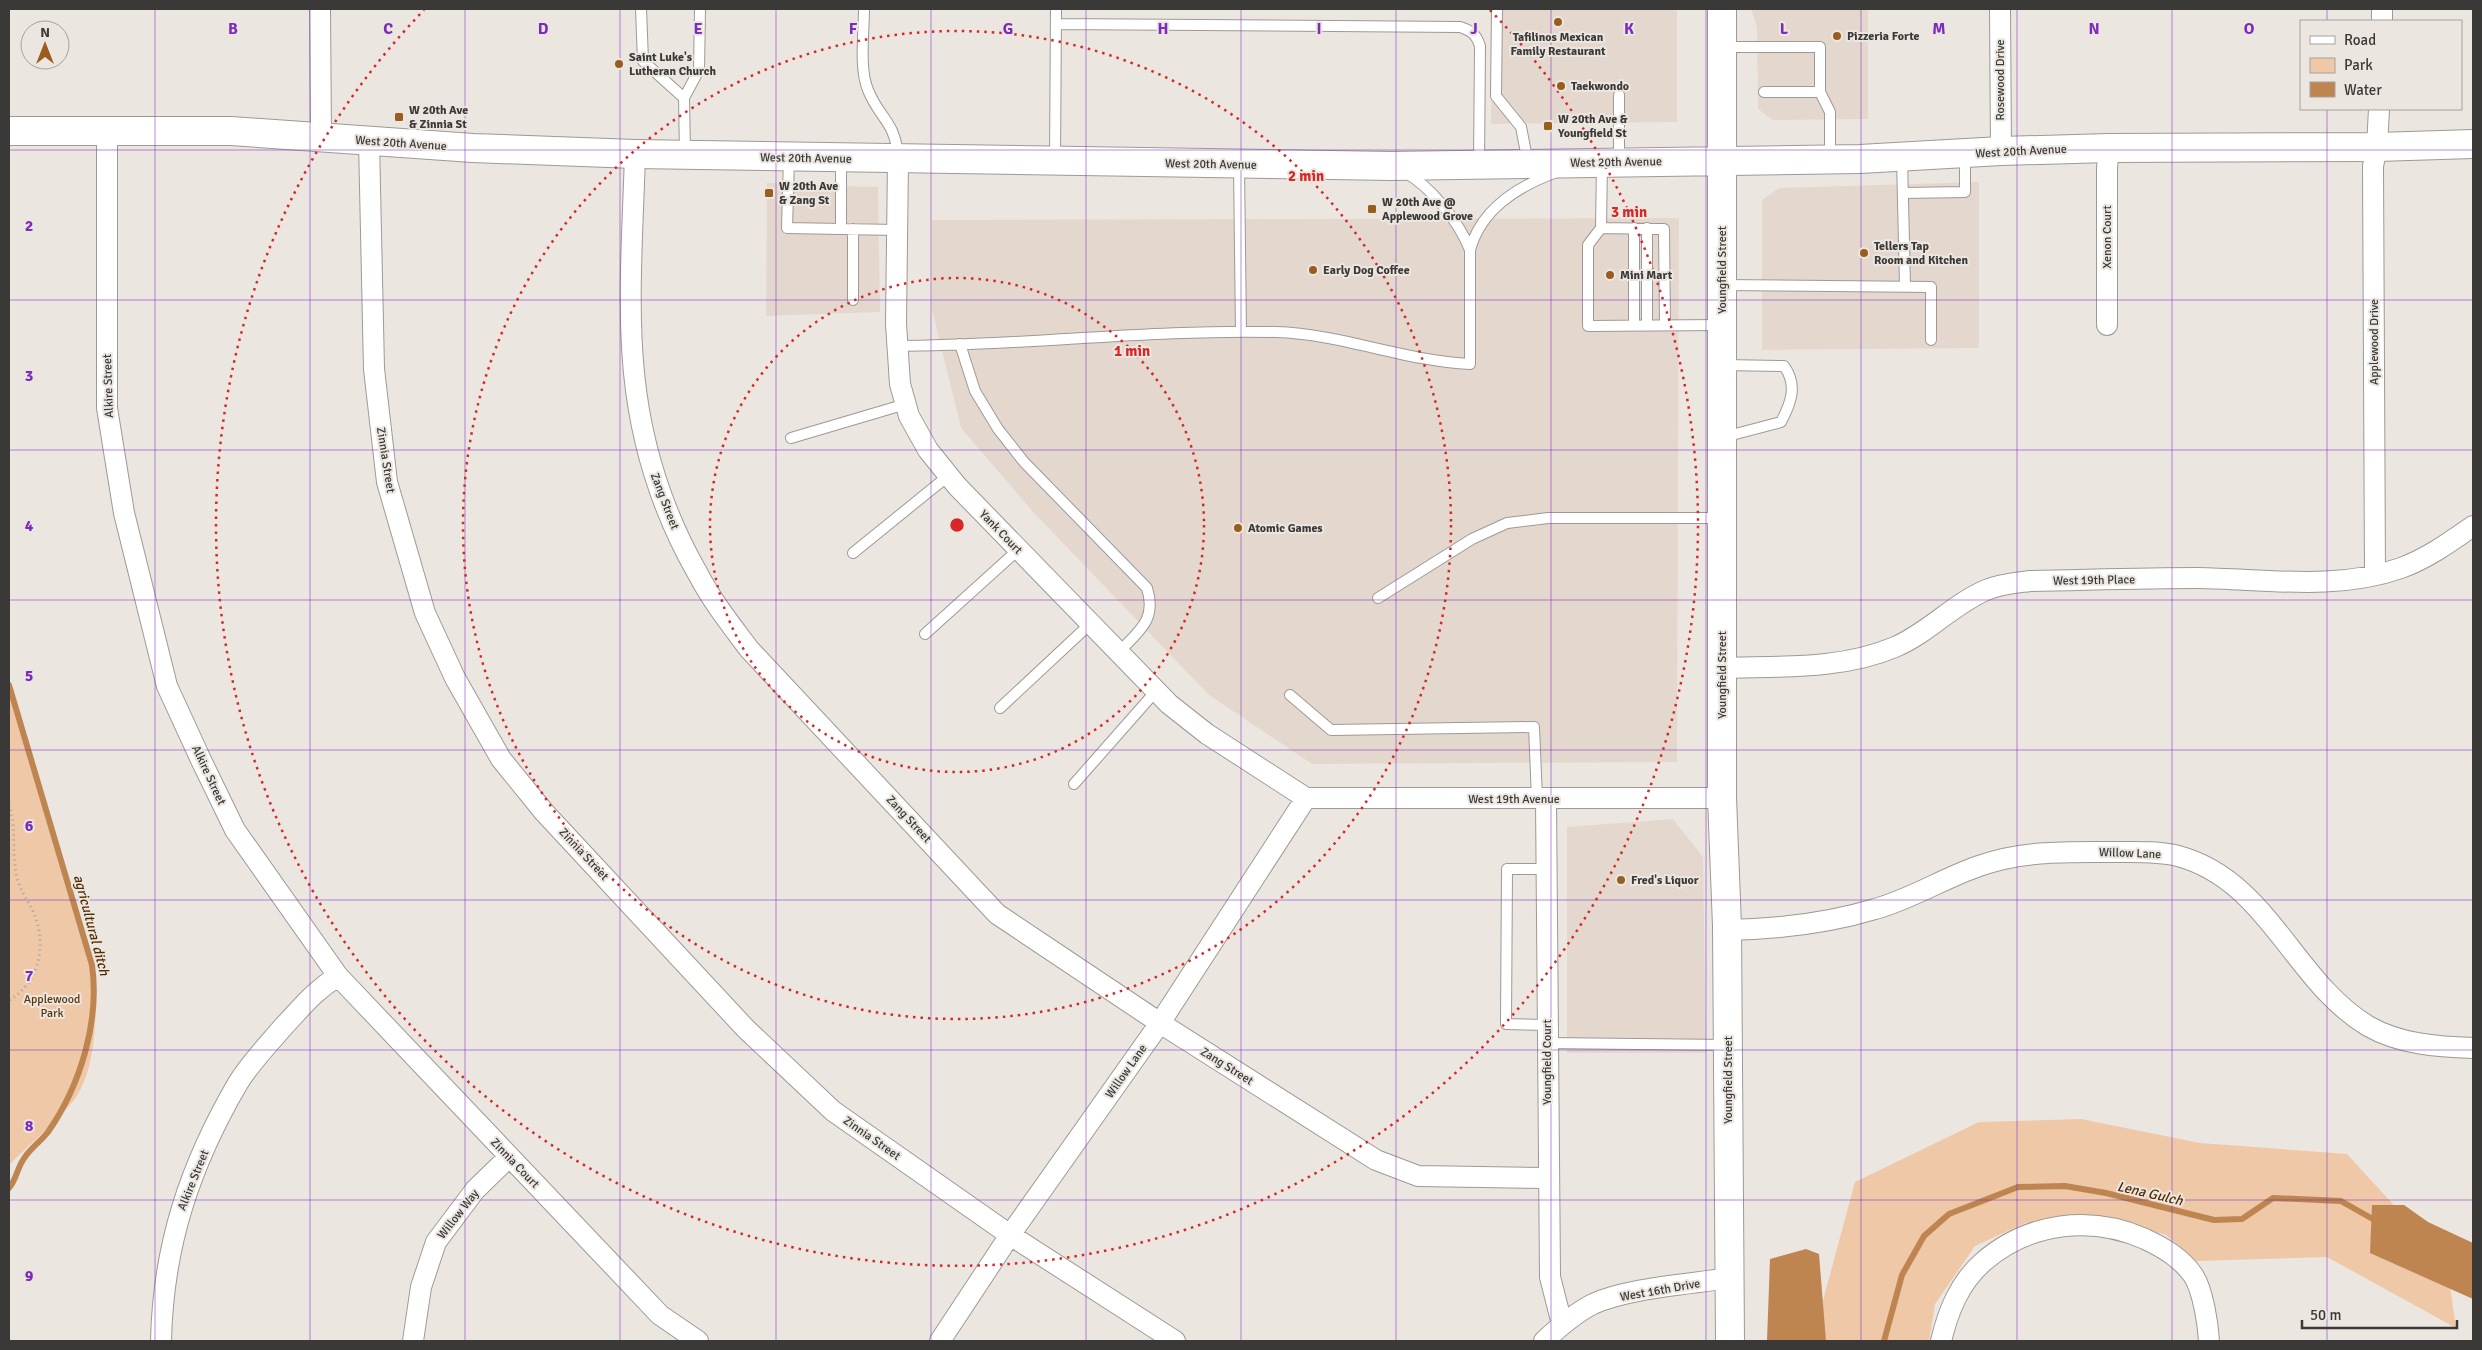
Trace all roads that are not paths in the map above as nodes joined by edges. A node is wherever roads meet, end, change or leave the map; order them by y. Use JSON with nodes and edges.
{"nodes":[{"id":1,"x":320,"y":9,"type":"edge"},
{"id":2,"x":641,"y":9,"type":"edge"},
{"id":3,"x":700,"y":9,"type":"edge"},
{"id":4,"x":864,"y":9,"type":"edge"},
{"id":5,"x":1056,"y":9,"type":"edge"},
{"id":6,"x":1496,"y":9,"type":"edge"},
{"id":7,"x":1722,"y":9,"type":"edge"},
{"id":8,"x":2000,"y":9,"type":"edge"},
{"id":9,"x":1056,"y":24,"type":"junction"},
{"id":10,"x":1722,"y":47,"type":"junction"},
{"id":11,"x":1764,"y":92,"type":"dead end"},
{"id":12,"x":1820,"y":92,"type":"junction"},
{"id":13,"x":1619,"y":95,"type":"dead end"},
{"id":14,"x":684,"y":98,"type":"junction"},
{"id":15,"x":2379,"y":110,"type":"edge"},
{"id":16,"x":106,"y":130,"type":"junction"},
{"id":17,"x":9,"y":131,"type":"edge"},
{"id":18,"x":321,"y":137,"type":"junction"},
{"id":19,"x":370,"y":141,"type":"junction"},
{"id":20,"x":2473,"y":144,"type":"edge"},
{"id":21,"x":2377,"y":147,"type":"junction"},
{"id":22,"x":2109,"y":148,"type":"junction"},
{"id":23,"x":2001,"y":151,"type":"junction"},
{"id":24,"x":635,"y":154,"type":"junction"},
{"id":25,"x":1966,"y":154,"type":"junction"},
{"id":26,"x":685,"y":155,"type":"junction"},
{"id":27,"x":789,"y":157,"type":"junction"},
{"id":28,"x":841,"y":158,"type":"junction"},
{"id":29,"x":1902,"y":158,"type":"junction"},
{"id":30,"x":1830,"y":159,"type":"junction"},
{"id":31,"x":898,"y":160,"type":"junction"},
{"id":32,"x":1722,"y":160,"type":"junction"},
{"id":33,"x":1056,"y":162,"type":"junction"},
{"id":34,"x":1604,"y":163,"type":"junction"},
{"id":35,"x":1240,"y":164,"type":"junction"},
{"id":36,"x":1529,"y":164,"type":"junction"},
{"id":37,"x":1479,"y":165,"type":"junction"},
{"id":38,"x":1392,"y":166,"type":"junction"},
{"id":39,"x":1903,"y":193,"type":"junction"},
{"id":40,"x":1601,"y":228,"type":"junction"},
{"id":41,"x":1634,"y":228,"type":"junction"},
{"id":42,"x":1647,"y":228,"type":"junction"},
{"id":43,"x":841,"y":229,"type":"junction"},
{"id":44,"x":854,"y":229,"type":"junction"},
{"id":45,"x":897,"y":230,"type":"junction"},
{"id":46,"x":1470,"y":250,"type":"junction"},
{"id":47,"x":1722,"y":285,"type":"junction"},
{"id":48,"x":1905,"y":286,"type":"junction"},
{"id":49,"x":854,"y":300,"type":"dead end"},
{"id":50,"x":1722,"y":325,"type":"junction"},
{"id":51,"x":1634,"y":326,"type":"junction"},
{"id":52,"x":1647,"y":326,"type":"junction"},
{"id":53,"x":1665,"y":326,"type":"junction"},
{"id":54,"x":2107,"y":326,"type":"dead end"},
{"id":55,"x":1240,"y":332,"type":"junction"},
{"id":56,"x":1931,"y":340,"type":"dead end"},
{"id":57,"x":960,"y":344,"type":"junction"},
{"id":58,"x":896,"y":346,"type":"junction"},
{"id":59,"x":1722,"y":365,"type":"junction"},
{"id":60,"x":906,"y":404,"type":"junction"},
{"id":61,"x":791,"y":438,"type":"dead end"},
{"id":62,"x":1722,"y":438,"type":"junction"},
{"id":63,"x":948,"y":476,"type":"junction"},
{"id":64,"x":1722,"y":518,"type":"junction"},
{"id":65,"x":2473,"y":526,"type":"edge"},
{"id":66,"x":1018,"y":550,"type":"junction"},
{"id":67,"x":853,"y":553,"type":"dead end"},
{"id":68,"x":2375,"y":575,"type":"junction"},
{"id":69,"x":1378,"y":598,"type":"dead end"},
{"id":70,"x":1090,"y":624,"type":"junction"},
{"id":71,"x":925,"y":634,"type":"dead end"},
{"id":72,"x":1118,"y":653,"type":"junction"},
{"id":73,"x":1722,"y":668,"type":"junction"},
{"id":74,"x":1156,"y":692,"type":"junction"},
{"id":75,"x":1290,"y":695,"type":"dead end"},
{"id":76,"x":1000,"y":708,"type":"dead end"},
{"id":77,"x":1074,"y":784,"type":"dead end"},
{"id":78,"x":1306,"y":798,"type":"junction"},
{"id":79,"x":1722,"y":798,"type":"junction"},
{"id":80,"x":1541,"y":799,"type":"junction"},
{"id":81,"x":1546,"y":869,"type":"junction"},
{"id":82,"x":1727,"y":930,"type":"junction"},
{"id":83,"x":338,"y":976,"type":"junction"},
{"id":84,"x":1160,"y":1023,"type":"junction"},
{"id":85,"x":1547,"y":1034,"type":"junction"},
{"id":86,"x":1728,"y":1045,"type":"junction"},
{"id":87,"x":2473,"y":1048,"type":"edge"},
{"id":88,"x":509,"y":1156,"type":"junction"},
{"id":89,"x":1548,"y":1178,"type":"junction"},
{"id":90,"x":1010,"y":1235,"type":"junction"},
{"id":91,"x":1729,"y":1278,"type":"junction"},
{"id":92,"x":1562,"y":1324,"type":"junction"},
{"id":93,"x":2209,"y":1336,"type":"edge"},
{"id":94,"x":161,"y":1341,"type":"edge"},
{"id":95,"x":413,"y":1341,"type":"edge"},
{"id":96,"x":698,"y":1341,"type":"edge"},
{"id":97,"x":940,"y":1341,"type":"edge"},
{"id":98,"x":1175,"y":1341,"type":"edge"},
{"id":99,"x":1544,"y":1341,"type":"edge"},
{"id":100,"x":1730,"y":1341,"type":"edge"},
{"id":101,"x":1941,"y":1341,"type":"edge"}],
"edges":[{"from":1,"to":18,"type":"street"},
{"from":2,"to":14,"type":"lane"},
{"from":3,"to":14,"type":"lane"},
{"from":4,"to":31,"type":"lane"},
{"from":5,"to":9,"type":"lane"},
{"from":6,"to":36,"type":"lane"},
{"from":7,"to":10,"type":"street","name":"Youngfield Street"},
{"from":8,"to":23,"type":"street","name":"Rosewood Drive"},
{"from":9,"to":33,"type":"lane"},
{"from":9,"to":37,"type":"lane"},
{"from":10,"to":12,"type":"lane"},
{"from":10,"to":32,"type":"street","name":"Youngfield Street"},
{"from":11,"to":12,"type":"lane"},
{"from":12,"to":30,"type":"lane"},
{"from":13,"to":34,"type":"lane"},
{"from":14,"to":26,"type":"lane"},
{"from":15,"to":21,"type":"street","name":"Applewood Drive"},
{"from":16,"to":17,"type":"street","name":"West 20th Avenue"},
{"from":16,"to":18,"type":"street","name":"West 20th Avenue"},
{"from":16,"to":83,"type":"street","name":"Alkire Street"},
{"from":18,"to":19,"type":"street","name":"West 20th Avenue"},
{"from":19,"to":24,"type":"street","name":"West 20th Avenue"},
{"from":19,"to":90,"type":"street","name":"Zinnia Street"},
{"from":20,"to":21,"type":"street","name":"West 20th Avenue"},
{"from":21,"to":22,"type":"street","name":"West 20th Avenue"},
{"from":21,"to":68,"type":"street","name":"Applewood Drive"},
{"from":22,"to":23,"type":"street","name":"West 20th Avenue"},
{"from":22,"to":54,"type":"street","name":"Xenon Court"},
{"from":23,"to":25,"type":"street","name":"West 20th Avenue"},
{"from":24,"to":26,"type":"street","name":"West 20th Avenue"},
{"from":24,"to":84,"type":"street","name":"Zang Street"},
{"from":25,"to":29,"type":"street","name":"West 20th Avenue"},
{"from":25,"to":39,"type":"lane"},
{"from":26,"to":27,"type":"street","name":"West 20th Avenue"},
{"from":27,"to":28,"type":"street","name":"West 20th Avenue"},
{"from":27,"to":43,"type":"lane"},
{"from":28,"to":31,"type":"street","name":"West 20th Avenue"},
{"from":28,"to":43,"type":"lane"},
{"from":29,"to":30,"type":"street","name":"West 20th Avenue"},
{"from":29,"to":39,"type":"lane"},
{"from":30,"to":32,"type":"street","name":"West 20th Avenue"},
{"from":31,"to":33,"type":"street","name":"West 20th Avenue"},
{"from":31,"to":45,"type":"street","name":"Yank Court"},
{"from":32,"to":34,"type":"street","name":"West 20th Avenue"},
{"from":32,"to":47,"type":"street","name":"Youngfield Street"},
{"from":33,"to":35,"type":"street","name":"West 20th Avenue"},
{"from":34,"to":36,"type":"street","name":"West 20th Avenue"},
{"from":34,"to":40,"type":"lane"},
{"from":34,"to":46,"type":"lane"},
{"from":35,"to":38,"type":"street","name":"West 20th Avenue"},
{"from":35,"to":55,"type":"lane"},
{"from":36,"to":37,"type":"street","name":"West 20th Avenue"},
{"from":37,"to":38,"type":"street","name":"West 20th Avenue"},
{"from":38,"to":46,"type":"lane"},
{"from":39,"to":48,"type":"lane"},
{"from":40,"to":41,"type":"lane"},
{"from":40,"to":51,"type":"lane"},
{"from":41,"to":42,"type":"lane"},
{"from":41,"to":51,"type":"lane"},
{"from":42,"to":52,"type":"lane"},
{"from":42,"to":53,"type":"lane"},
{"from":43,"to":44,"type":"lane"},
{"from":44,"to":45,"type":"lane"},
{"from":44,"to":49,"type":"lane"},
{"from":45,"to":58,"type":"street","name":"Yank Court"},
{"from":46,"to":55,"type":"lane"},
{"from":47,"to":48,"type":"lane"},
{"from":47,"to":50,"type":"street","name":"Youngfield Street"},
{"from":48,"to":56,"type":"lane"},
{"from":50,"to":53,"type":"lane"},
{"from":50,"to":59,"type":"street","name":"Youngfield Street"},
{"from":51,"to":52,"type":"lane"},
{"from":52,"to":53,"type":"lane"},
{"from":55,"to":57,"type":"lane"},
{"from":57,"to":58,"type":"lane"},
{"from":57,"to":72,"type":"lane"},
{"from":58,"to":60,"type":"street","name":"Yank Court"},
{"from":59,"to":62,"type":"street","name":"Youngfield Street"},
{"from":59,"to":62,"type":"lane"},
{"from":60,"to":61,"type":"lane"},
{"from":60,"to":63,"type":"street","name":"Yank Court"},
{"from":62,"to":64,"type":"street","name":"Youngfield Street"},
{"from":63,"to":66,"type":"street","name":"Yank Court"},
{"from":63,"to":67,"type":"lane"},
{"from":64,"to":69,"type":"lane"},
{"from":64,"to":73,"type":"street","name":"Youngfield Street"},
{"from":65,"to":68,"type":"street","name":"West 19th Place"},
{"from":66,"to":70,"type":"street","name":"Yank Court"},
{"from":66,"to":71,"type":"lane"},
{"from":68,"to":73,"type":"street","name":"West 19th Place"},
{"from":70,"to":72,"type":"street","name":"Yank Court"},
{"from":70,"to":76,"type":"lane"},
{"from":72,"to":74,"type":"street","name":"Yank Court"},
{"from":73,"to":79,"type":"street","name":"Youngfield Street"},
{"from":74,"to":77,"type":"lane"},
{"from":74,"to":78,"type":"street","name":"Yank Court"},
{"from":75,"to":80,"type":"lane"},
{"from":78,"to":80,"type":"street","name":"West 19th Avenue"},
{"from":78,"to":84,"type":"street","name":"Willow Lane"},
{"from":79,"to":80,"type":"street","name":"West 19th Avenue"},
{"from":79,"to":82,"type":"street","name":"Youngfield Street"},
{"from":80,"to":81,"type":"street","name":"Youngfield Court"},
{"from":81,"to":85,"type":"street","name":"Youngfield Court"},
{"from":81,"to":85,"type":"lane"},
{"from":82,"to":86,"type":"street","name":"Youngfield Street"},
{"from":82,"to":87,"type":"street","name":"Willow Lane"},
{"from":83,"to":88,"type":"street","name":"Zinnia Court"},
{"from":83,"to":94,"type":"street","name":"Alkire Street"},
{"from":84,"to":89,"type":"street","name":"Zang Street"},
{"from":84,"to":90,"type":"street","name":"Willow Lane"},
{"from":85,"to":86,"type":"lane"},
{"from":85,"to":89,"type":"street","name":"Youngfield Court"},
{"from":86,"to":91,"type":"street","name":"Youngfield Street"},
{"from":88,"to":95,"type":"street","name":"Willow Way"},
{"from":88,"to":96,"type":"street","name":"Zinnia Court"},
{"from":89,"to":92,"type":"street","name":"Youngfield Court"},
{"from":90,"to":97,"type":"street","name":"Willow Lane"},
{"from":90,"to":98,"type":"street","name":"Zinnia Street"},
{"from":91,"to":92,"type":"street","name":"West 16th Drive"},
{"from":91,"to":100,"type":"street","name":"Youngfield Street"},
{"from":92,"to":99,"type":"street","name":"West 16th Drive"},
{"from":93,"to":101,"type":"street"}]}
